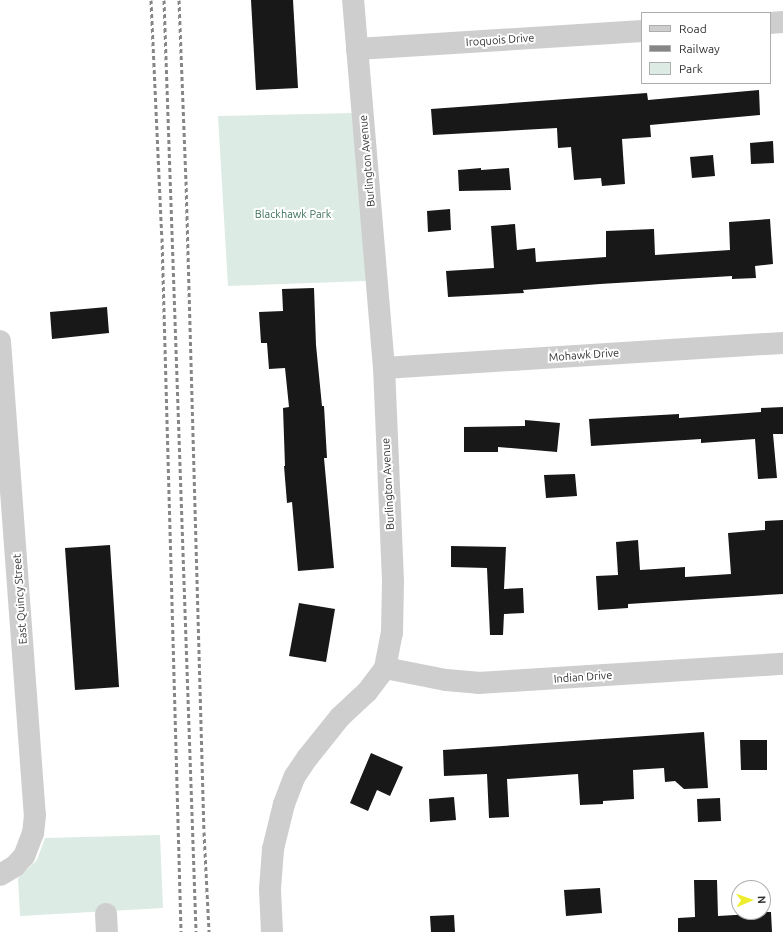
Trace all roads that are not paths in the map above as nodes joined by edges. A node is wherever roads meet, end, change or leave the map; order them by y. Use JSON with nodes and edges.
{"nodes":[{"id":1,"x":353,"y":0,"type":"edge"},
{"id":2,"x":783,"y":22,"type":"edge"},
{"id":3,"x":771,"y":23,"type":"edge"},
{"id":4,"x":641,"y":31,"type":"edge"},
{"id":5,"x":358,"y":49,"type":"junction"},
{"id":6,"x":0,"y":341,"type":"edge"},
{"id":7,"x":783,"y":343,"type":"edge"},
{"id":8,"x":384,"y":368,"type":"junction"},
{"id":9,"x":783,"y":664,"type":"edge"},
{"id":10,"x":385,"y":668,"type":"junction"},
{"id":11,"x":0,"y":875,"type":"edge"},
{"id":12,"x":272,"y":932,"type":"edge"}],
"edges":[{"from":1,"to":5,"type":"street","name":"Burlington Avenue"},
{"from":2,"to":3,"type":"street"},
{"from":4,"to":5,"type":"street","name":"Iroquois Drive"},
{"from":5,"to":8,"type":"street","name":"Burlington Avenue"},
{"from":6,"to":11,"type":"street","name":"East Quincy Street"},
{"from":7,"to":8,"type":"street","name":"Mohawk Drive"},
{"from":8,"to":10,"type":"street","name":"Burlington Avenue"},
{"from":9,"to":10,"type":"street","name":"Indian Drive"},
{"from":10,"to":12,"type":"street","name":"Burlington Avenue"}]}
